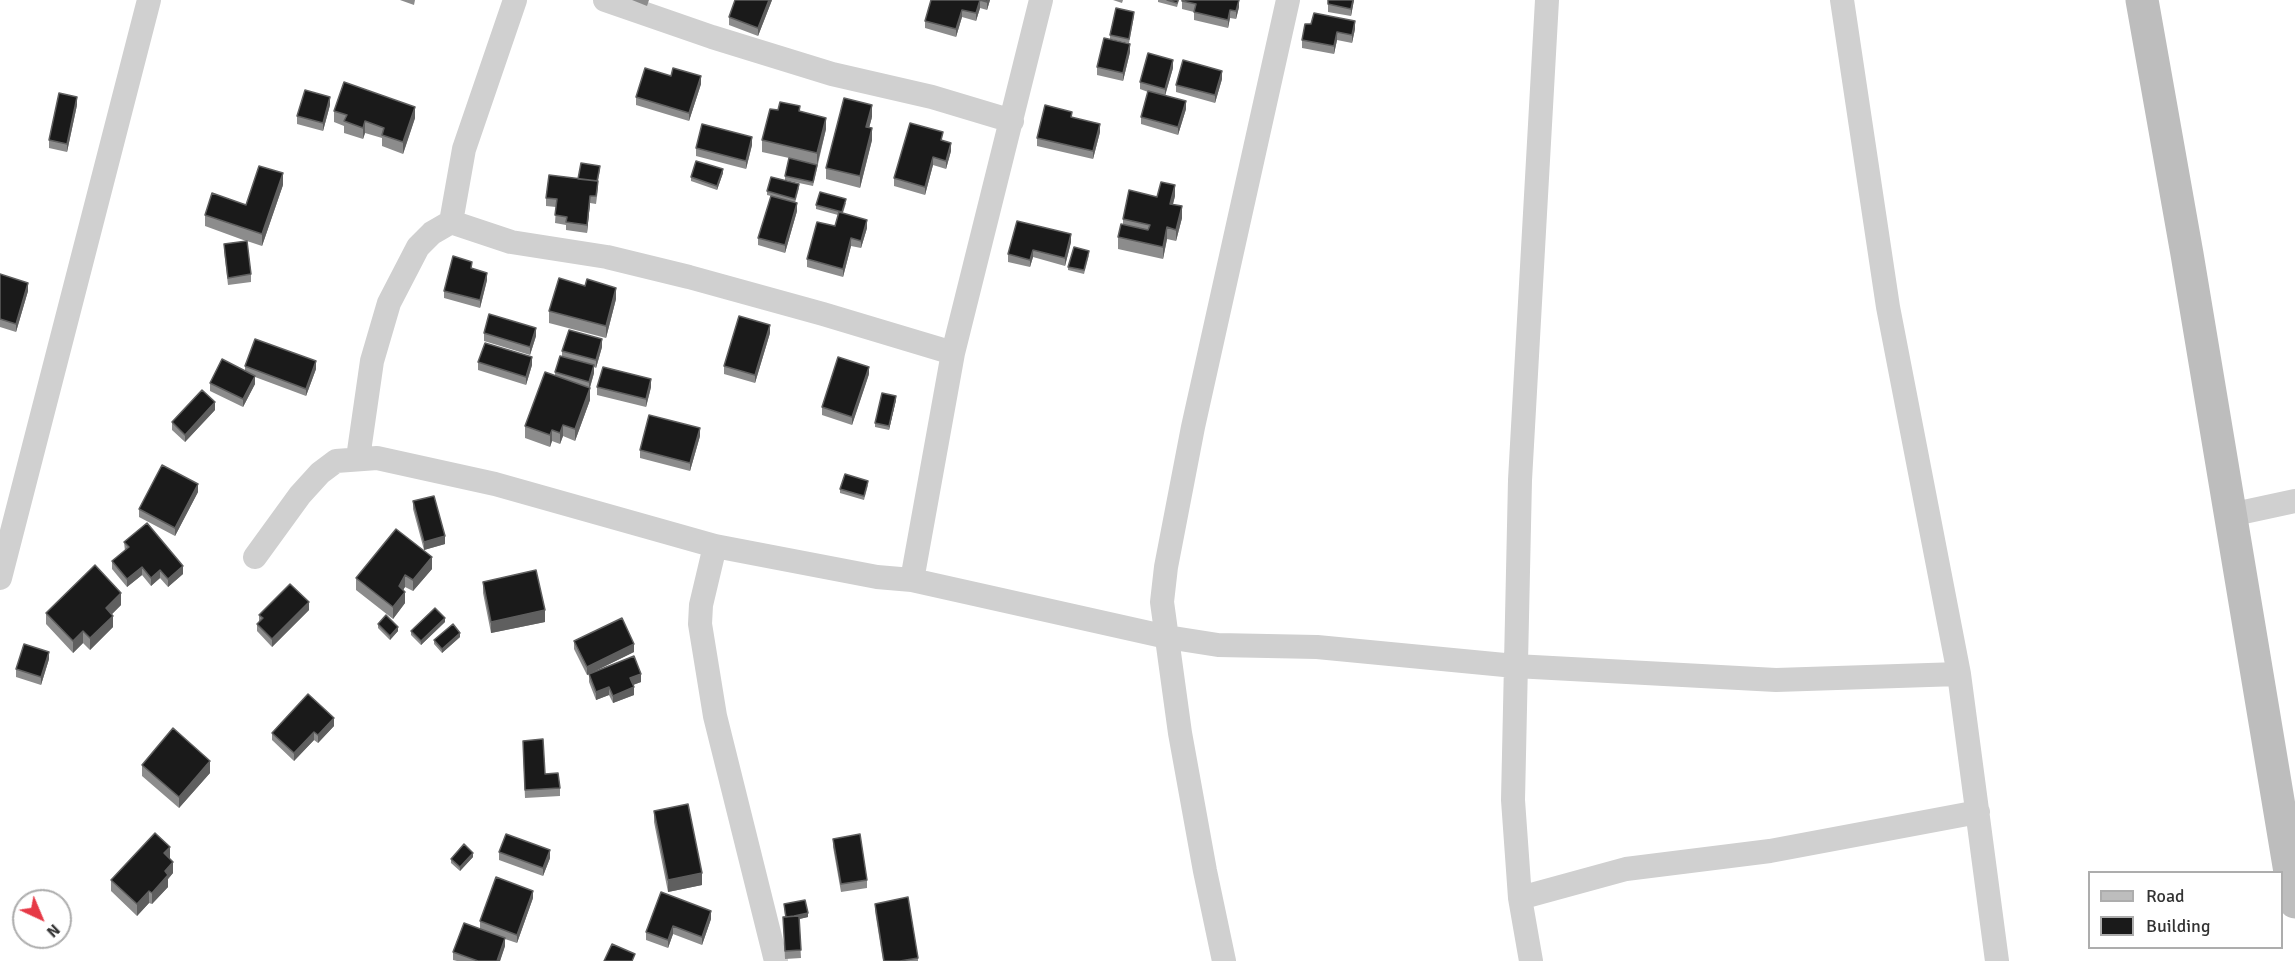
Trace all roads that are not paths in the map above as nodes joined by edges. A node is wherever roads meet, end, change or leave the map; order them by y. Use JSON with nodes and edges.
{"nodes":[{"id":1,"x":149,"y":0,"type":"edge"},
{"id":2,"x":514,"y":0,"type":"edge"},
{"id":3,"x":605,"y":0,"type":"edge"},
{"id":4,"x":1041,"y":0,"type":"edge"},
{"id":5,"x":1288,"y":0,"type":"edge"},
{"id":6,"x":1547,"y":0,"type":"edge"},
{"id":7,"x":1842,"y":0,"type":"edge"},
{"id":8,"x":2142,"y":0,"type":"edge"},
{"id":9,"x":1012,"y":121,"type":"junction"},
{"id":10,"x":451,"y":222,"type":"junction"},
{"id":11,"x":953,"y":353,"type":"junction"},
{"id":12,"x":358,"y":458,"type":"junction"},
{"id":13,"x":2295,"y":501,"type":"edge"},
{"id":14,"x":2230,"y":516,"type":"junction"},
{"id":15,"x":715,"y":546,"type":"junction"},
{"id":16,"x":255,"y":557,"type":"dead end"},
{"id":17,"x":0,"y":578,"type":"edge"},
{"id":18,"x":912,"y":580,"type":"junction"},
{"id":19,"x":1167,"y":637,"type":"junction"},
{"id":20,"x":1515,"y":666,"type":"junction"},
{"id":21,"x":1959,"y":674,"type":"junction"},
{"id":22,"x":1978,"y":812,"type":"junction"},
{"id":23,"x":1520,"y":898,"type":"junction"},
{"id":24,"x":2295,"y":902,"type":"edge"},
{"id":25,"x":776,"y":961,"type":"edge"},
{"id":26,"x":1224,"y":961,"type":"edge"},
{"id":27,"x":1531,"y":961,"type":"edge"},
{"id":28,"x":1998,"y":961,"type":"edge"}],
"edges":[{"from":1,"to":17,"type":"street"},
{"from":2,"to":10,"type":"street"},
{"from":3,"to":9,"type":"street"},
{"from":4,"to":9,"type":"street"},
{"from":5,"to":19,"type":"street"},
{"from":6,"to":20,"type":"street"},
{"from":7,"to":21,"type":"street"},
{"from":8,"to":14,"type":"main road"},
{"from":9,"to":11,"type":"street"},
{"from":10,"to":11,"type":"street"},
{"from":10,"to":12,"type":"street"},
{"from":11,"to":18,"type":"street"},
{"from":12,"to":15,"type":"street"},
{"from":12,"to":16,"type":"street"},
{"from":13,"to":14,"type":"street"},
{"from":14,"to":24,"type":"main road"},
{"from":15,"to":18,"type":"street"},
{"from":15,"to":25,"type":"street"},
{"from":18,"to":19,"type":"street"},
{"from":19,"to":20,"type":"street"},
{"from":19,"to":26,"type":"street"},
{"from":20,"to":21,"type":"street"},
{"from":20,"to":23,"type":"street"},
{"from":21,"to":22,"type":"street"},
{"from":22,"to":23,"type":"street"},
{"from":22,"to":28,"type":"street"},
{"from":23,"to":27,"type":"street"}]}
